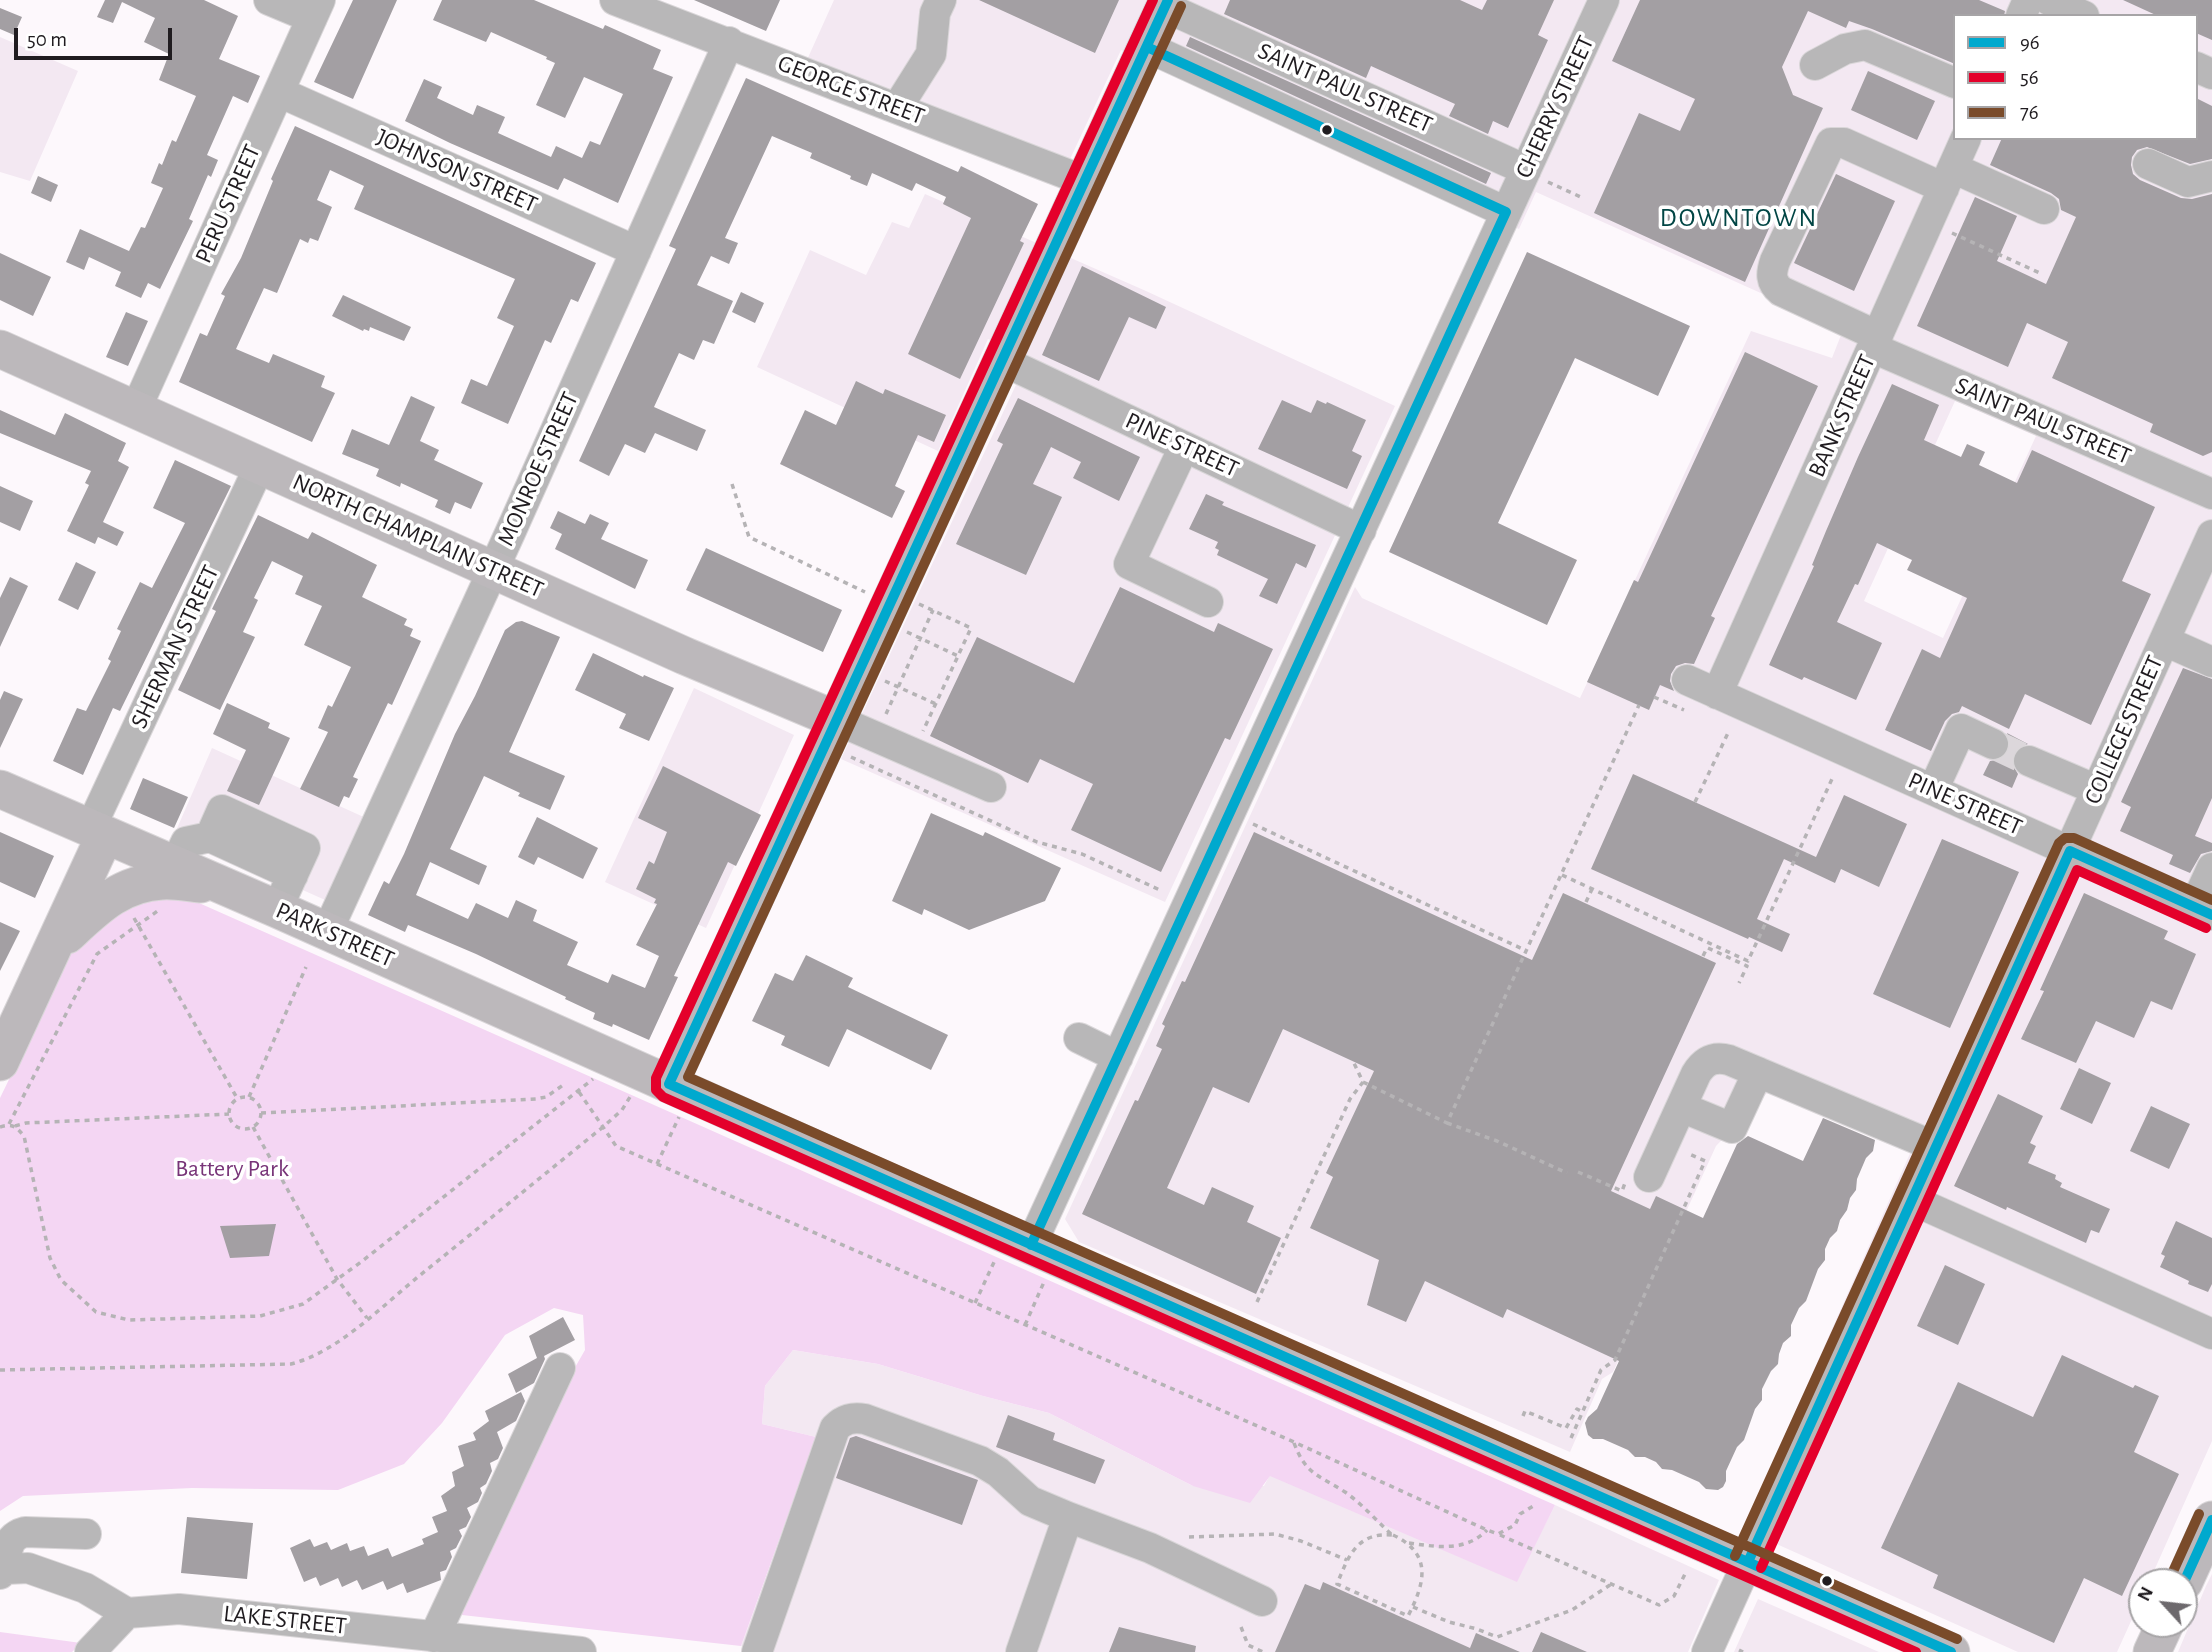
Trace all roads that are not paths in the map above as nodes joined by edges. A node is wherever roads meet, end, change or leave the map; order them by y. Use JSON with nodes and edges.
{"nodes":[{"id":1,"x":269,"y":0,"type":"edge"},
{"id":2,"x":615,"y":0,"type":"edge"},
{"id":3,"x":941,"y":0,"type":"edge"},
{"id":4,"x":1604,"y":0,"type":"edge"},
{"id":5,"x":2049,"y":0,"type":"edge"},
{"id":6,"x":1166,"y":4,"type":"edge"},
{"id":7,"x":316,"y":9,"type":"edge"},
{"id":8,"x":2080,"y":14,"type":"edge"},
{"id":9,"x":729,"y":42,"type":"junction"},
{"id":10,"x":1146,"y":47,"type":"junction"},
{"id":11,"x":1815,"y":65,"type":"dead end"},
{"id":12,"x":1953,"y":82,"type":"edge"},
{"id":13,"x":279,"y":92,"type":"junction"},
{"id":14,"x":897,"y":108,"type":"junction"},
{"id":15,"x":1965,"y":140,"type":"edge"},
{"id":16,"x":2148,"y":164,"type":"dead end"},
{"id":17,"x":1537,"y":176,"type":"junction"},
{"id":18,"x":2212,"y":176,"type":"edge"},
{"id":19,"x":1949,"y":178,"type":"junction"},
{"id":20,"x":1085,"y":181,"type":"junction"},
{"id":21,"x":2044,"y":209,"type":"dead end"},
{"id":22,"x":1506,"y":212,"type":"junction"},
{"id":23,"x":636,"y":251,"type":"junction"},
{"id":24,"x":1876,"y":342,"type":"junction"},
{"id":25,"x":0,"y":349,"type":"edge"},
{"id":26,"x":1003,"y":361,"type":"junction"},
{"id":27,"x":136,"y":409,"type":"junction"},
{"id":28,"x":1184,"y":447,"type":"junction"},
{"id":29,"x":260,"y":465,"type":"junction"},
{"id":30,"x":2212,"y":494,"type":"edge"},
{"id":31,"x":1361,"y":530,"type":"junction"},
{"id":32,"x":2212,"y":535,"type":"edge"},
{"id":33,"x":493,"y":570,"type":"junction"},
{"id":34,"x":1208,"y":602,"type":"dead end"},
{"id":35,"x":2165,"y":641,"type":"junction"},
{"id":36,"x":2212,"y":662,"type":"edge"},
{"id":37,"x":1687,"y":680,"type":"dead end"},
{"id":38,"x":1717,"y":694,"type":"junction"},
{"id":39,"x":837,"y":720,"type":"junction"},
{"id":40,"x":1993,"y":744,"type":"tunnel mouth"},
{"id":41,"x":2029,"y":761,"type":"tunnel mouth"},
{"id":42,"x":991,"y":787,"type":"dead end"},
{"id":43,"x":0,"y":789,"type":"edge"},
{"id":44,"x":1933,"y":790,"type":"junction"},
{"id":45,"x":2097,"y":790,"type":"junction"},
{"id":46,"x":98,"y":832,"type":"junction"},
{"id":47,"x":2070,"y":851,"type":"junction"},
{"id":48,"x":175,"y":865,"type":"junction"},
{"id":49,"x":2212,"y":868,"type":"edge"},
{"id":50,"x":222,"y":886,"type":"junction"},
{"id":51,"x":277,"y":909,"type":"junction"},
{"id":52,"x":2203,"y":911,"type":"edge"},
{"id":53,"x":327,"y":932,"type":"junction"},
{"id":54,"x":55,"y":945,"type":"junction"},
{"id":55,"x":1079,"y":1038,"type":"dead end"},
{"id":56,"x":1118,"y":1057,"type":"junction"},
{"id":57,"x":0,"y":1062,"type":"edge"},
{"id":58,"x":1758,"y":1072,"type":"junction"},
{"id":59,"x":674,"y":1100,"type":"junction"},
{"id":60,"x":1681,"y":1107,"type":"junction"},
{"id":61,"x":1936,"y":1147,"type":"junction"},
{"id":62,"x":1636,"y":1182,"type":"road end"},
{"id":63,"x":1912,"y":1199,"type":"junction"},
{"id":64,"x":1025,"y":1259,"type":"junction"},
{"id":65,"x":2212,"y":1334,"type":"edge"},
{"id":66,"x":560,"y":1368,"type":"dead end"},
{"id":67,"x":1068,"y":1517,"type":"junction"},
{"id":68,"x":2212,"y":1520,"type":"edge"},
{"id":69,"x":86,"y":1534,"type":"dead end"},
{"id":70,"x":1748,"y":1563,"type":"junction"},
{"id":71,"x":2190,"y":1568,"type":"edge"},
{"id":72,"x":3,"y":1571,"type":"edge"},
{"id":73,"x":1262,"y":1601,"type":"dead end"},
{"id":74,"x":127,"y":1613,"type":"junction"},
{"id":75,"x":434,"y":1637,"type":"junction"},
{"id":76,"x":90,"y":1652,"type":"edge"},
{"id":77,"x":581,"y":1652,"type":"edge"},
{"id":78,"x":757,"y":1652,"type":"edge"},
{"id":79,"x":1021,"y":1652,"type":"edge"},
{"id":80,"x":1707,"y":1652,"type":"edge"},
{"id":81,"x":1951,"y":1652,"type":"edge"}],
"edges":[{"from":1,"to":7,"type":"street"},
{"from":2,"to":9,"type":"street","name":"GEORGE STREET"},
{"from":3,"to":14,"type":"street"},
{"from":4,"to":17,"type":"street","name":"CHERRY STREET"},
{"from":5,"to":8,"type":"street"},
{"from":6,"to":10,"type":"main road"},
{"from":6,"to":17,"type":"street","name":"SAINT PAUL STREET"},
{"from":7,"to":13,"type":"street","name":"PERU STREET"},
{"from":9,"to":14,"type":"street","name":"GEORGE STREET"},
{"from":9,"to":23,"type":"street","name":"MONROE STREET"},
{"from":10,"to":20,"type":"main road"},
{"from":10,"to":22,"type":"street","name":"SAINT PAUL STREET"},
{"from":11,"to":12,"type":"street"},
{"from":13,"to":23,"type":"street","name":"JOHNSON STREET"},
{"from":13,"to":27,"type":"street","name":"PERU STREET"},
{"from":14,"to":20,"type":"street","name":"GEORGE STREET"},
{"from":15,"to":19,"type":"street","name":"BANK STREET"},
{"from":16,"to":18,"type":"street"},
{"from":17,"to":22,"type":"street","name":"CHERRY STREET"},
{"from":19,"to":21,"type":"street"},
{"from":19,"to":24,"type":"street","name":"BANK STREET"},
{"from":19,"to":24,"type":"street","name":"SAINT PAUL STREET"},
{"from":20,"to":26,"type":"main road"},
{"from":22,"to":31,"type":"street","name":"CHERRY STREET"},
{"from":23,"to":33,"type":"street","name":"MONROE STREET"},
{"from":24,"to":30,"type":"street","name":"SAINT PAUL STREET"},
{"from":24,"to":38,"type":"street","name":"BANK STREET"},
{"from":25,"to":27,"type":"main road","name":"NORTH CHAMPLAIN STREET"},
{"from":26,"to":28,"type":"street","name":"PINE STREET"},
{"from":26,"to":39,"type":"main road"},
{"from":27,"to":29,"type":"main road","name":"NORTH CHAMPLAIN STREET"},
{"from":28,"to":31,"type":"street","name":"PINE STREET"},
{"from":28,"to":34,"type":"street"},
{"from":29,"to":33,"type":"main road","name":"NORTH CHAMPLAIN STREET"},
{"from":29,"to":46,"type":"street","name":"SHERMAN STREET"},
{"from":31,"to":56,"type":"street","name":"CHERRY STREET"},
{"from":32,"to":35,"type":"street","name":"COLLEGE STREET"},
{"from":33,"to":39,"type":"main road","name":"NORTH CHAMPLAIN STREET"},
{"from":33,"to":53,"type":"street","name":"MONROE STREET"},
{"from":35,"to":36,"type":"street"},
{"from":35,"to":45,"type":"street","name":"COLLEGE STREET"},
{"from":37,"to":38,"type":"street","name":"PINE STREET"},
{"from":38,"to":44,"type":"street","name":"PINE STREET"},
{"from":39,"to":42,"type":"street"},
{"from":39,"to":59,"type":"main road"},
{"from":40,"to":44,"type":"street"},
{"from":41,"to":45,"type":"street"},
{"from":43,"to":46,"type":"main road","name":"PARK STREET"},
{"from":44,"to":47,"type":"street","name":"PINE STREET"},
{"from":45,"to":47,"type":"street","name":"COLLEGE STREET"},
{"from":46,"to":48,"type":"main road","name":"PARK STREET"},
{"from":46,"to":54,"type":"main road","name":"SHERMAN STREET"},
{"from":47,"to":52,"type":"street","name":"PINE STREET"},
{"from":47,"to":61,"type":"street","name":"COLLEGE STREET"},
{"from":48,"to":50,"type":"main road","name":"PARK STREET"},
{"from":48,"to":51,"type":"street"},
{"from":49,"to":52,"type":"street"},
{"from":50,"to":51,"type":"main road","name":"PARK STREET"},
{"from":50,"to":54,"type":"main road","name":"SHERMAN STREET"},
{"from":51,"to":53,"type":"main road","name":"PARK STREET"},
{"from":53,"to":59,"type":"main road","name":"PARK STREET"},
{"from":54,"to":57,"type":"main road","name":"SHERMAN STREET"},
{"from":55,"to":56,"type":"street"},
{"from":56,"to":64,"type":"street","name":"CHERRY STREET"},
{"from":58,"to":60,"type":"street"},
{"from":58,"to":60,"type":"street"},
{"from":58,"to":61,"type":"street"},
{"from":59,"to":64,"type":"main road","name":"PARK STREET"},
{"from":60,"to":62,"type":"street"},
{"from":61,"to":63,"type":"street","name":"COLLEGE STREET"},
{"from":63,"to":65,"type":"street"},
{"from":63,"to":70,"type":"street","name":"COLLEGE STREET"},
{"from":64,"to":70,"type":"main road","name":"PARK STREET"},
{"from":66,"to":75,"type":"street"},
{"from":67,"to":73,"type":"street"},
{"from":67,"to":78,"type":"street"},
{"from":67,"to":79,"type":"street"},
{"from":68,"to":71,"type":"main road"},
{"from":69,"to":72,"type":"street"},
{"from":70,"to":80,"type":"street","name":"COLLEGE STREET"},
{"from":70,"to":81,"type":"main road","name":"PARK STREET"},
{"from":72,"to":74,"type":"street"},
{"from":74,"to":75,"type":"street","name":"LAKE STREET"},
{"from":74,"to":76,"type":"street"},
{"from":75,"to":77,"type":"street","name":"LAKE STREET"}]}
